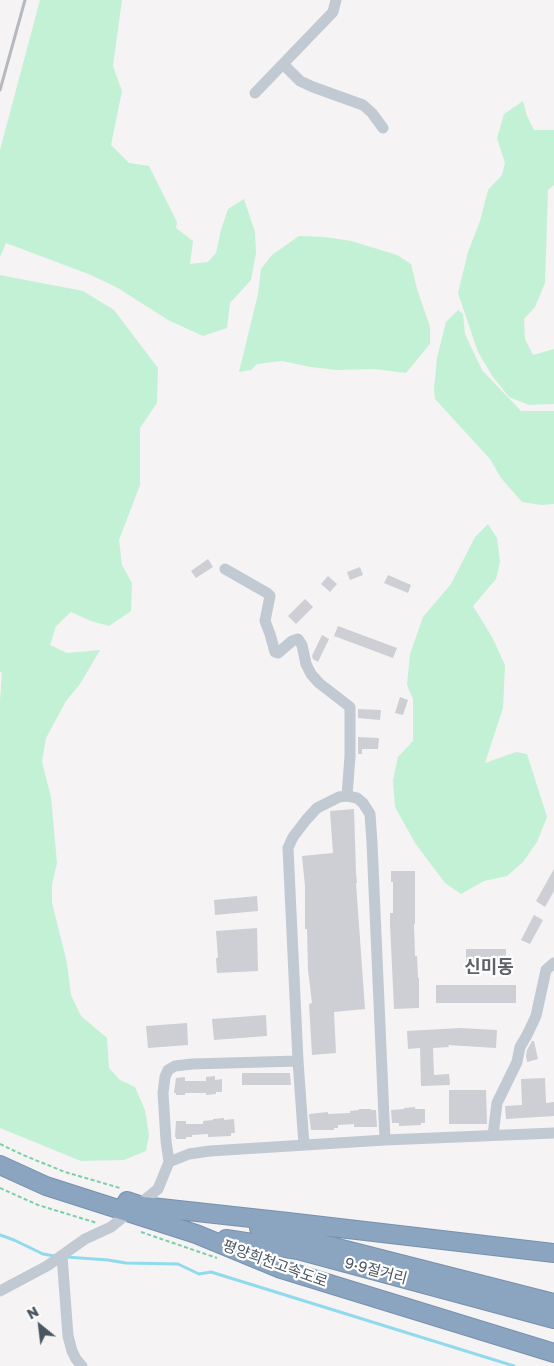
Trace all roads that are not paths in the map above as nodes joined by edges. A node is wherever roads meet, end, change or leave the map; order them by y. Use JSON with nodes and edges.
{"nodes":[{"id":1,"x":336,"y":0,"type":"edge"},
{"id":2,"x":283,"y":64,"type":"junction"},
{"id":3,"x":255,"y":93,"type":"dead end"},
{"id":4,"x":383,"y":128,"type":"dead end"},
{"id":5,"x":225,"y":570,"type":"dead end"},
{"id":6,"x":347,"y":796,"type":"junction"},
{"id":7,"x":554,"y":963,"type":"edge"},
{"id":8,"x":549,"y":981,"type":"edge"},
{"id":9,"x":298,"y":1061,"type":"junction"},
{"id":10,"x":554,"y":1133,"type":"edge"},
{"id":11,"x":493,"y":1135,"type":"junction"},
{"id":12,"x":384,"y":1140,"type":"junction"},
{"id":13,"x":304,"y":1145,"type":"junction"},
{"id":14,"x":0,"y":1153,"type":"edge"},
{"id":15,"x":170,"y":1162,"type":"junction"},
{"id":16,"x":0,"y":1165,"type":"edge"},
{"id":17,"x":133,"y":1209,"type":"junction"},
{"id":18,"x":207,"y":1214,"type":"junction"},
{"id":19,"x":196,"y":1234,"type":"junction"},
{"id":20,"x":554,"y":1253,"type":"edge"},
{"id":21,"x":62,"y":1256,"type":"junction"},
{"id":22,"x":0,"y":1291,"type":"edge"},
{"id":23,"x":554,"y":1303,"type":"edge"},
{"id":24,"x":554,"y":1318,"type":"edge"},
{"id":25,"x":554,"y":1353,"type":"edge"},
{"id":26,"x":82,"y":1366,"type":"edge"}],
"edges":[{"from":1,"to":2,"type":"street"},
{"from":2,"to":3,"type":"street"},
{"from":2,"to":4,"type":"street"},
{"from":5,"to":6,"type":"street"},
{"from":6,"to":9,"type":"street"},
{"from":6,"to":12,"type":"street"},
{"from":7,"to":8,"type":"street"},
{"from":8,"to":11,"type":"street"},
{"from":9,"to":13,"type":"street"},
{"from":9,"to":15,"type":"street"},
{"from":10,"to":11,"type":"street"},
{"from":11,"to":12,"type":"street"},
{"from":12,"to":13,"type":"street"},
{"from":13,"to":15,"type":"street"},
{"from":14,"to":17,"type":"highway","name":"평양희천고속도로"},
{"from":15,"to":17,"type":"street"},
{"from":16,"to":17,"type":"highway","name":"평양희천고속도로"},
{"from":17,"to":18,"type":"highway","name":"평양희천고속도로"},
{"from":17,"to":19,"type":"highway","name":"평양희천고속도로"},
{"from":17,"to":21,"type":"street"},
{"from":18,"to":20,"type":"highway","name":"평양희천고속도로"},
{"from":18,"to":23,"type":"highway","name":"9·9절거리"},
{"from":19,"to":24,"type":"highway","name":"9·9절거리"},
{"from":19,"to":25,"type":"highway","name":"평양희천고속도로"},
{"from":21,"to":22,"type":"street"},
{"from":21,"to":26,"type":"street"}]}
